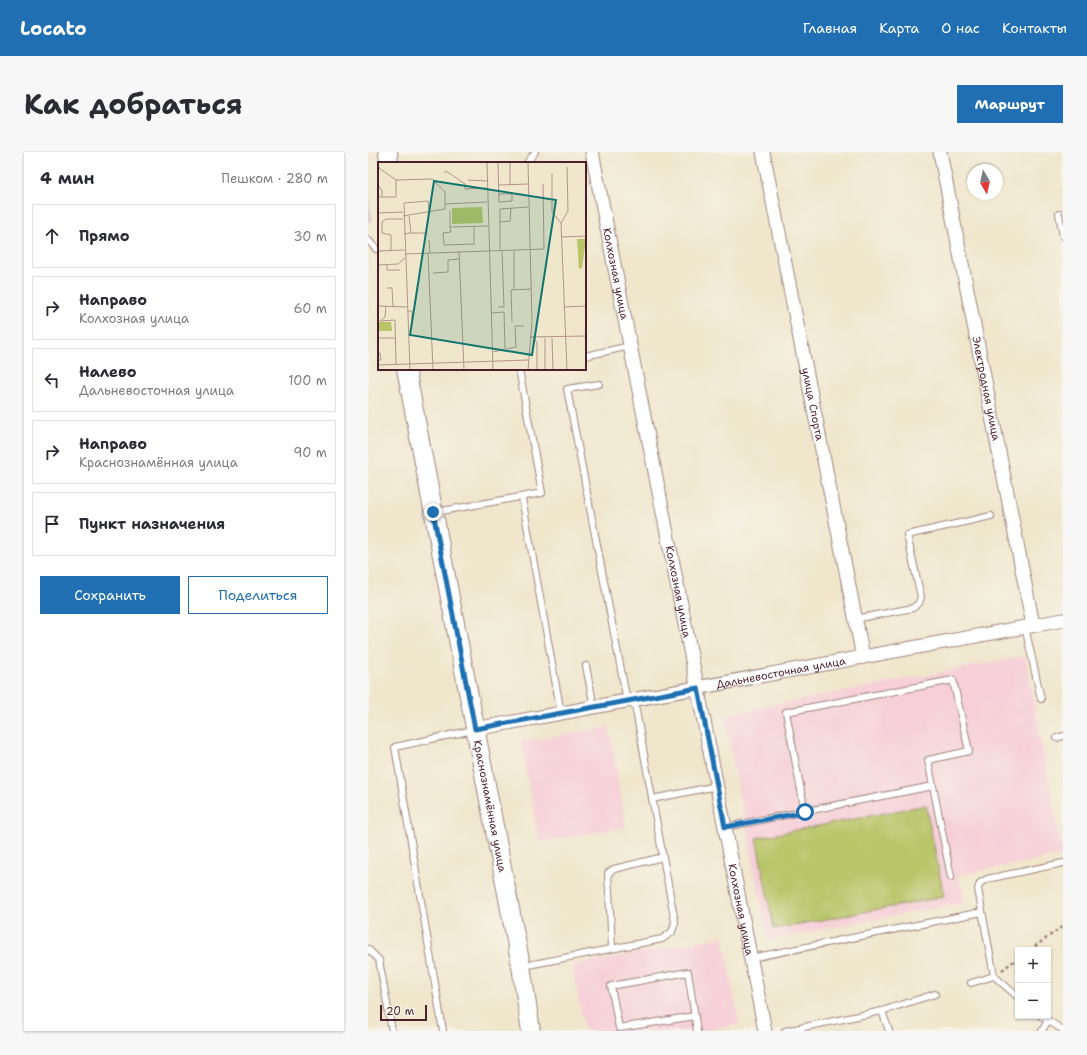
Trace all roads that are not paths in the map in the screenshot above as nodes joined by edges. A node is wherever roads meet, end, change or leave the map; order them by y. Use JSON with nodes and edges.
{"nodes":[{"id":1,"x":388,"y":152,"type":"edge"},
{"id":2,"x":535,"y":152,"type":"edge"},
{"id":3,"x":592,"y":152,"type":"edge"},
{"id":4,"x":762,"y":152,"type":"edge"},
{"id":5,"x":940,"y":152,"type":"edge"},
{"id":6,"x":389,"y":162,"type":"edge"},
{"id":7,"x":528,"y":162,"type":"edge"},
{"id":8,"x":1059,"y":214,"type":"dead end"},
{"id":9,"x":1063,"y":236,"type":"edge"},
{"id":10,"x":368,"y":240,"type":"edge"},
{"id":11,"x":368,"y":249,"type":"edge"},
{"id":12,"x":378,"y":249,"type":"edge"},
{"id":13,"x":630,"y":346,"type":"junction"},
{"id":14,"x":586,"y":356,"type":"edge"},
{"id":15,"x":406,"y":370,"type":"edge"},
{"id":16,"x":519,"y":370,"type":"edge"},
{"id":17,"x":599,"y":384,"type":"dead end"},
{"id":18,"x":522,"y":498,"type":"junction"},
{"id":19,"x":433,"y":512,"type":"junction"},
{"id":20,"x":991,"y":516,"type":"dead end"},
{"id":21,"x":856,"y":618,"type":"junction"},
{"id":22,"x":1063,"y":620,"type":"edge"},
{"id":23,"x":1029,"y":626,"type":"junction"},
{"id":24,"x":863,"y":657,"type":"junction"},
{"id":25,"x":586,"y":666,"type":"dead end"},
{"id":26,"x":698,"y":688,"type":"junction"},
{"id":27,"x":1040,"y":699,"type":"dead end"},
{"id":28,"x":630,"y":700,"type":"junction"},
{"id":29,"x":594,"y":707,"type":"junction"},
{"id":30,"x":561,"y":713,"type":"junction"},
{"id":31,"x":475,"y":729,"type":"junction"},
{"id":32,"x":717,"y":786,"type":"junction"},
{"id":33,"x":933,"y":786,"type":"junction"},
{"id":34,"x":652,"y":799,"type":"junction"},
{"id":35,"x":805,"y":812,"type":"junction"},
{"id":36,"x":725,"y":827,"type":"junction"},
{"id":37,"x":662,"y":858,"type":"junction"},
{"id":38,"x":1063,"y":863,"type":"edge"},
{"id":39,"x":951,"y":877,"type":"dead end"},
{"id":40,"x":982,"y":912,"type":"junction"},
{"id":41,"x":612,"y":948,"type":"junction"},
{"id":42,"x":368,"y":949,"type":"edge"},
{"id":43,"x":751,"y":958,"type":"junction"},
{"id":44,"x":521,"y":966,"type":"junction"},
{"id":45,"x":994,"y":976,"type":"junction"},
{"id":46,"x":971,"y":983,"type":"dead end"},
{"id":47,"x":935,"y":994,"type":"dead end"},
{"id":48,"x":1015,"y":994,"type":"edge"},
{"id":49,"x":882,"y":1011,"type":"junction"},
{"id":50,"x":695,"y":1016,"type":"junction"},
{"id":51,"x":1044,"y":1019,"type":"edge"},
{"id":52,"x":1047,"y":1022,"type":"junction"},
{"id":53,"x":1063,"y":1030,"type":"edge"},
{"id":54,"x":392,"y":1031,"type":"edge"},
{"id":55,"x":443,"y":1031,"type":"edge"},
{"id":56,"x":531,"y":1031,"type":"edge"},
{"id":57,"x":697,"y":1031,"type":"edge"},
{"id":58,"x":765,"y":1031,"type":"edge"},
{"id":59,"x":785,"y":1031,"type":"edge"},
{"id":60,"x":889,"y":1031,"type":"edge"},
{"id":61,"x":1042,"y":1031,"type":"edge"}],
"edges":[{"from":1,"to":6,"type":"street"},
{"from":2,"to":7,"type":"lane"},
{"from":3,"to":13,"type":"street","name":"Колхозная улица"},
{"from":4,"to":21,"type":"street","name":"улица Спорта"},
{"from":5,"to":23,"type":"street","name":"Электродная улица"},
{"from":8,"to":9,"type":"lane"},
{"from":10,"to":12,"type":"lane"},
{"from":11,"to":12,"type":"lane"},
{"from":13,"to":14,"type":"lane"},
{"from":13,"to":26,"type":"street","name":"Колхозная улица"},
{"from":15,"to":19,"type":"street","name":"Краснознамённая улица"},
{"from":16,"to":18,"type":"lane"},
{"from":17,"to":28,"type":"lane"},
{"from":18,"to":19,"type":"lane"},
{"from":18,"to":30,"type":"lane"},
{"from":19,"to":31,"type":"street","name":"Краснознамённая улица"},
{"from":20,"to":21,"type":"lane"},
{"from":21,"to":24,"type":"street","name":"улица Спорта"},
{"from":22,"to":23,"type":"street","name":"Дальневосточная улица"},
{"from":23,"to":24,"type":"street","name":"Дальневосточная улица"},
{"from":23,"to":27,"type":"lane"},
{"from":24,"to":26,"type":"street","name":"Дальневосточная улица"},
{"from":25,"to":29,"type":"lane"},
{"from":26,"to":28,"type":"street","name":"Дальневосточная улица"},
{"from":26,"to":32,"type":"street","name":"Колхозная улица"},
{"from":28,"to":29,"type":"street","name":"Дальневосточная улица"},
{"from":28,"to":34,"type":"lane"},
{"from":29,"to":30,"type":"street","name":"Дальневосточная улица"},
{"from":30,"to":31,"type":"street","name":"Дальневосточная улица"},
{"from":31,"to":44,"type":"street","name":"Краснознамённая улица"},
{"from":31,"to":55,"type":"lane"},
{"from":32,"to":34,"type":"lane"},
{"from":32,"to":36,"type":"street","name":"Колхозная улица"},
{"from":33,"to":35,"type":"lane"},
{"from":33,"to":35,"type":"lane"},
{"from":33,"to":39,"type":"lane"},
{"from":34,"to":37,"type":"lane"},
{"from":35,"to":36,"type":"lane"},
{"from":36,"to":43,"type":"street","name":"Колхозная улица"},
{"from":37,"to":41,"type":"lane"},
{"from":37,"to":41,"type":"lane"},
{"from":38,"to":40,"type":"lane"},
{"from":40,"to":43,"type":"lane"},
{"from":40,"to":45,"type":"lane"},
{"from":41,"to":44,"type":"lane"},
{"from":42,"to":54,"type":"lane"},
{"from":43,"to":58,"type":"street","name":"Колхозная улица"},
{"from":44,"to":56,"type":"street","name":"Краснознамённая улица"},
{"from":45,"to":46,"type":"lane"},
{"from":45,"to":48,"type":"lane"},
{"from":47,"to":49,"type":"lane"},
{"from":49,"to":59,"type":"lane"},
{"from":49,"to":60,"type":"lane"},
{"from":50,"to":50,"type":"lane"},
{"from":50,"to":57,"type":"lane"},
{"from":51,"to":52,"type":"lane"},
{"from":52,"to":53,"type":"lane"},
{"from":52,"to":61,"type":"lane"}]}
